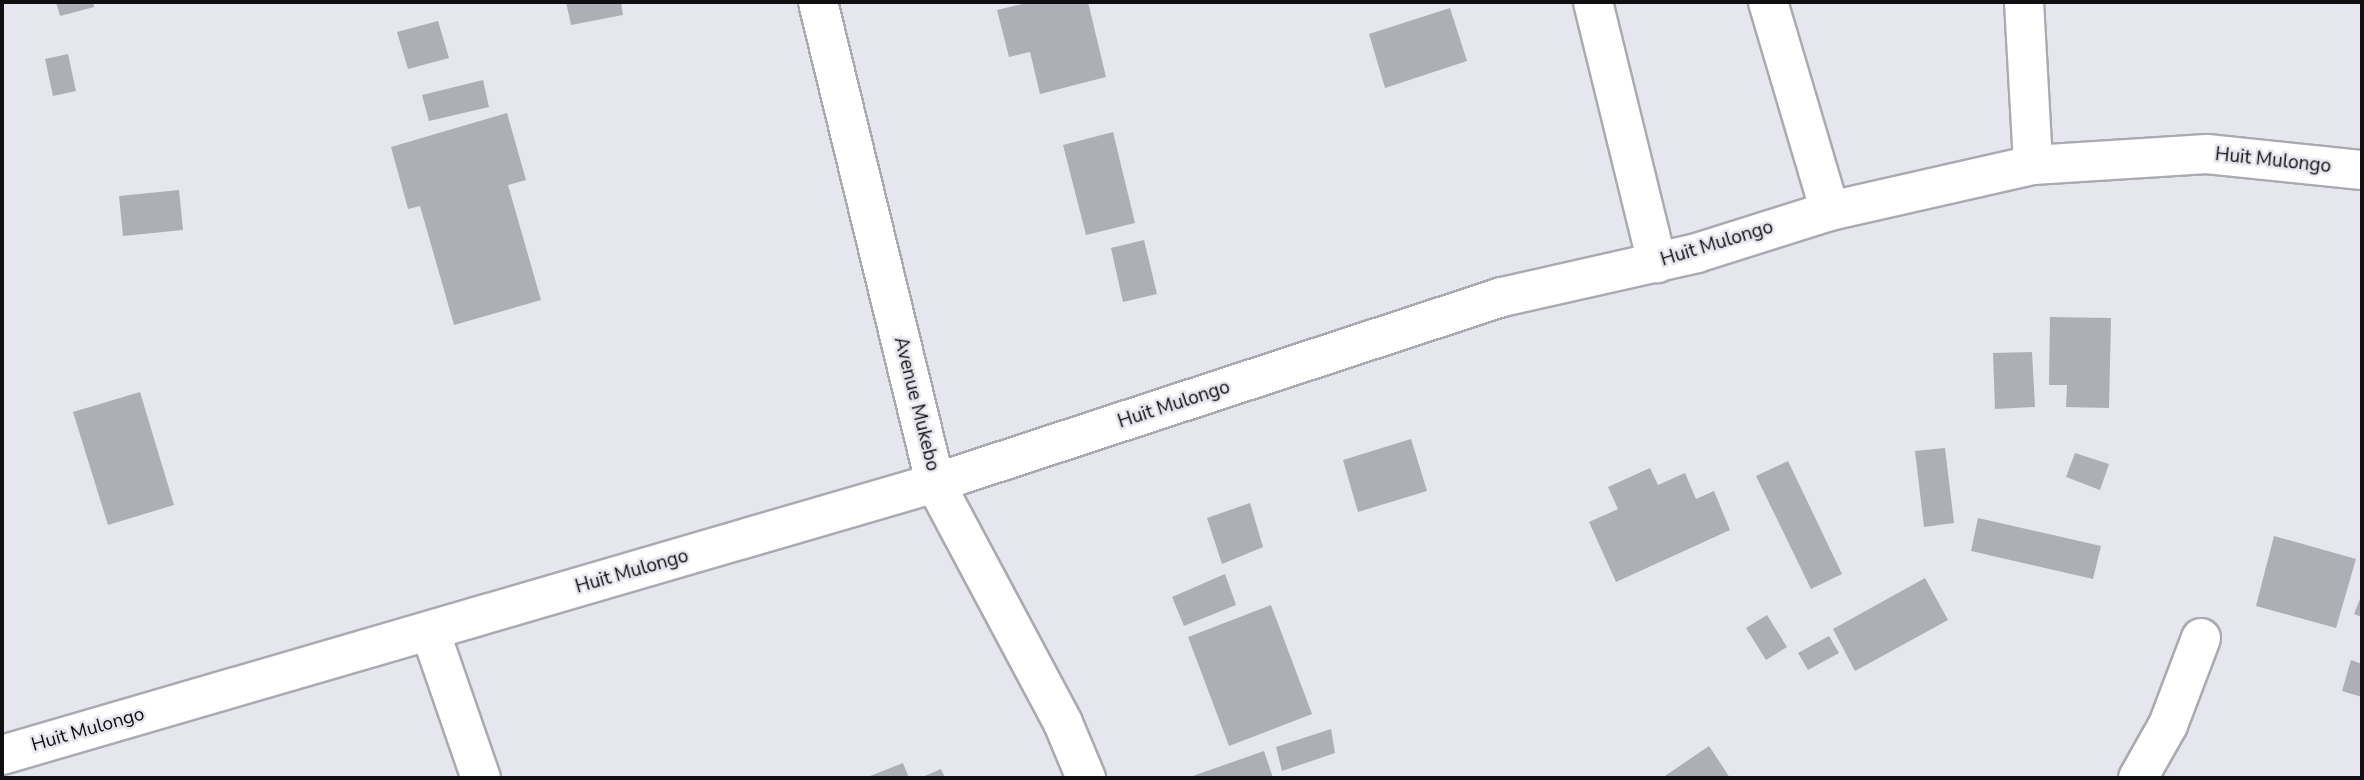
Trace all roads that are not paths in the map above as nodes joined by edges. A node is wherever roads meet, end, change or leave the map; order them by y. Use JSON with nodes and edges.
{"nodes":[{"id":1,"x":818,"y":2,"type":"edge"},
{"id":2,"x":1594,"y":2,"type":"edge"},
{"id":3,"x":1768,"y":2,"type":"edge"},
{"id":4,"x":2024,"y":2,"type":"edge"},
{"id":5,"x":2033,"y":165,"type":"junction"},
{"id":6,"x":2362,"y":170,"type":"edge"},
{"id":7,"x":1830,"y":211,"type":"junction"},
{"id":8,"x":1657,"y":263,"type":"junction"},
{"id":9,"x":935,"y":483,"type":"junction"},
{"id":10,"x":430,"y":631,"type":"junction"},
{"id":11,"x":2201,"y":638,"type":"dead end"},
{"id":12,"x":2,"y":755,"type":"edge"},
{"id":13,"x":481,"y":778,"type":"edge"},
{"id":14,"x":1086,"y":778,"type":"edge"},
{"id":15,"x":2138,"y":778,"type":"edge"}],
"edges":[{"from":1,"to":9,"type":"street","name":"Avenue Mukebo"},
{"from":2,"to":8,"type":"street"},
{"from":3,"to":7,"type":"street"},
{"from":4,"to":5,"type":"street"},
{"from":5,"to":6,"type":"street","name":"Huit Mulongo"},
{"from":5,"to":7,"type":"street","name":"Huit Mulongo"},
{"from":7,"to":8,"type":"street","name":"Huit Mulongo"},
{"from":8,"to":9,"type":"street","name":"Huit Mulongo"},
{"from":9,"to":10,"type":"street","name":"Huit Mulongo"},
{"from":9,"to":14,"type":"street","name":"Avenue Mukebo"},
{"from":10,"to":12,"type":"street","name":"Huit Mulongo"},
{"from":10,"to":13,"type":"street"},
{"from":11,"to":15,"type":"street"}]}
